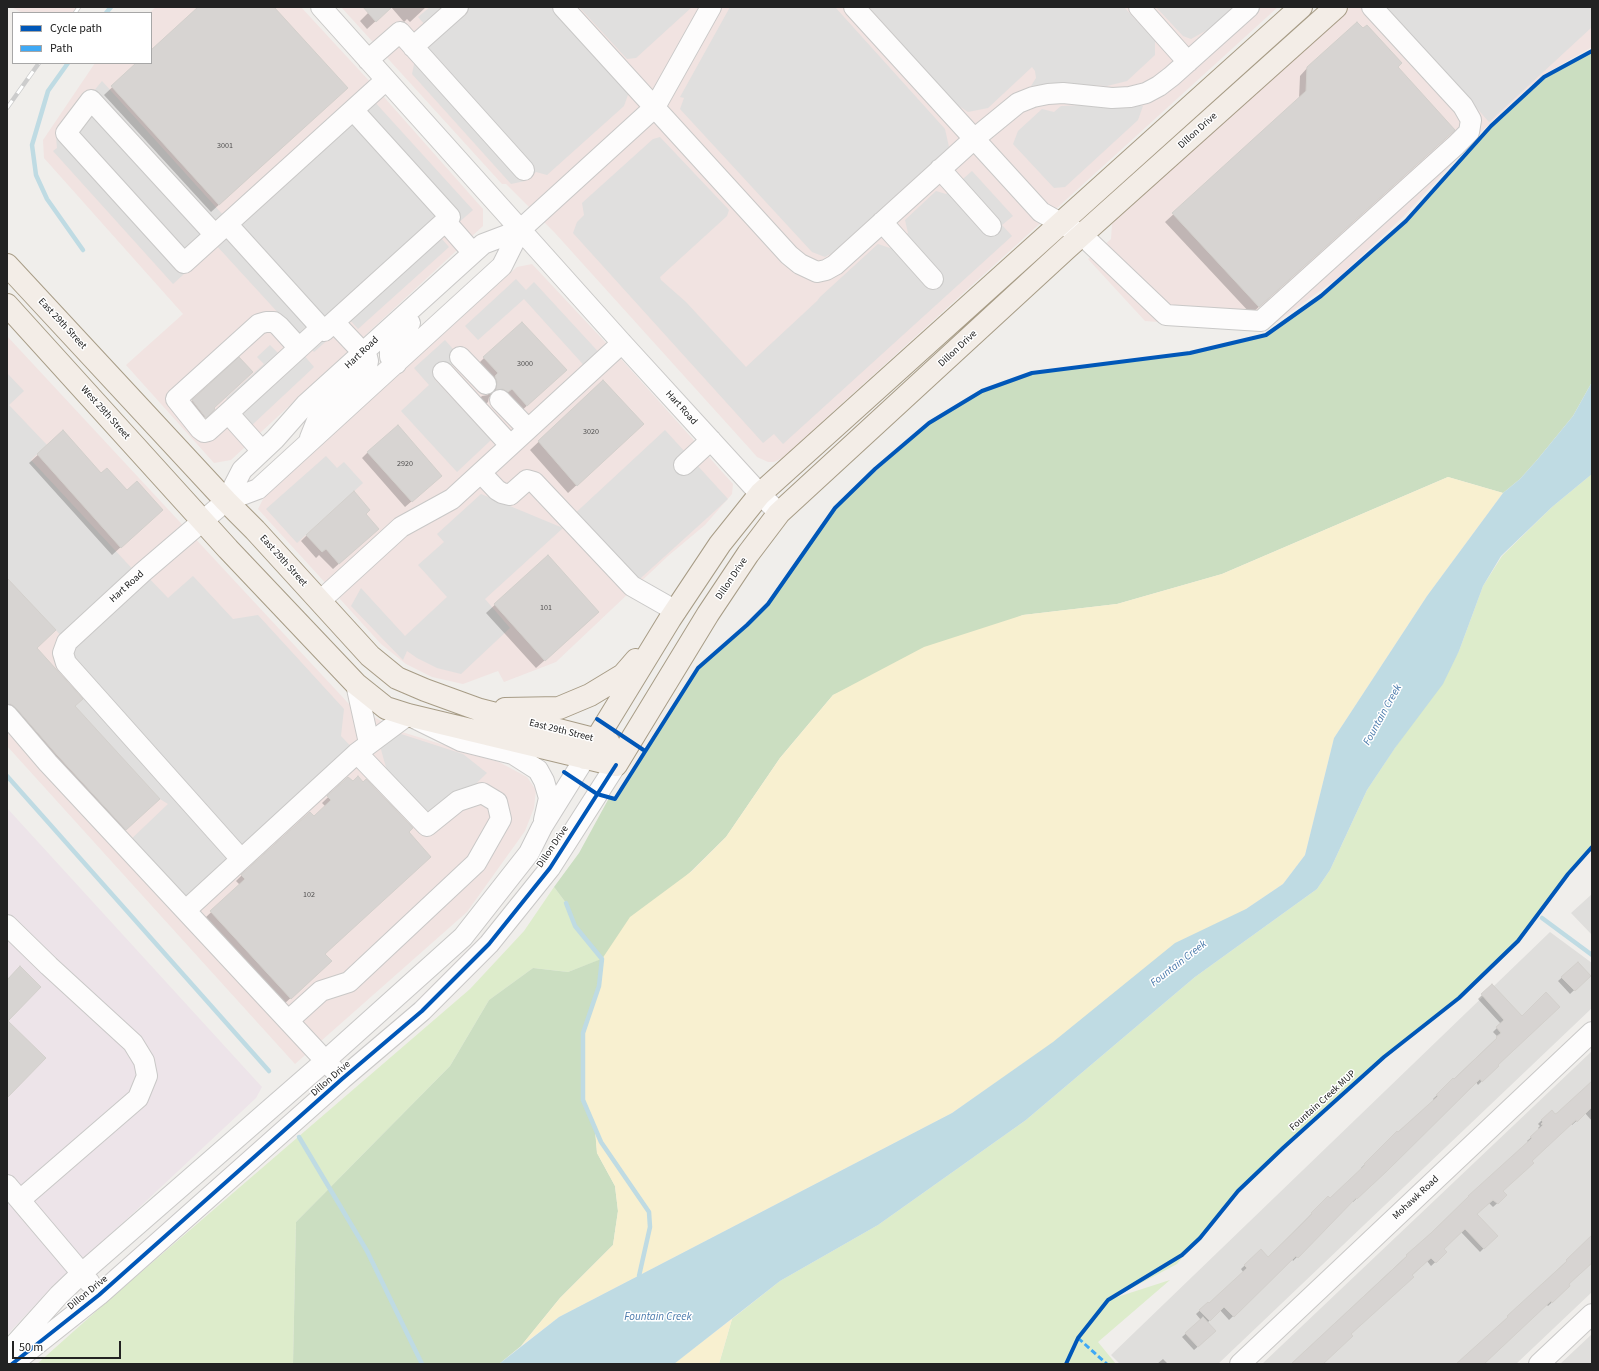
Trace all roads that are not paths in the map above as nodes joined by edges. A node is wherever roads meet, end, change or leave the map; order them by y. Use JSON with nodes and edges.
{"nodes":[{"id":1,"x":458,"y":7,"type":"edge"},
{"id":2,"x":563,"y":7,"type":"edge"},
{"id":3,"x":711,"y":7,"type":"edge"},
{"id":4,"x":854,"y":7,"type":"edge"},
{"id":5,"x":1139,"y":7,"type":"edge"},
{"id":6,"x":1249,"y":7,"type":"edge"},
{"id":7,"x":1301,"y":7,"type":"edge"},
{"id":8,"x":1336,"y":7,"type":"edge"},
{"id":9,"x":1372,"y":7,"type":"edge"},
{"id":10,"x":328,"y":10,"type":"edge"},
{"id":11,"x":414,"y":47,"type":"junction"},
{"id":12,"x":368,"y":60,"type":"junction"},
{"id":13,"x":1188,"y":62,"type":"junction"},
{"id":14,"x":386,"y":80,"type":"junction"},
{"id":15,"x":655,"y":107,"type":"junction"},
{"id":16,"x":353,"y":110,"type":"junction"},
{"id":17,"x":974,"y":139,"type":"junction"},
{"id":18,"x":940,"y":169,"type":"junction"},
{"id":19,"x":524,"y":170,"type":"dead end"},
{"id":20,"x":445,"y":221,"type":"junction"},
{"id":21,"x":882,"y":222,"type":"junction"},
{"id":22,"x":1062,"y":223,"type":"junction"},
{"id":23,"x":991,"y":226,"type":"dead end"},
{"id":24,"x":221,"y":229,"type":"junction"},
{"id":25,"x":520,"y":230,"type":"junction"},
{"id":26,"x":1082,"y":235,"type":"junction"},
{"id":27,"x":473,"y":253,"type":"junction"},
{"id":28,"x":7,"y":265,"type":"edge"},
{"id":29,"x":933,"y":279,"type":"dead end"},
{"id":30,"x":422,"y":298,"type":"junction"},
{"id":31,"x":7,"y":305,"type":"edge"},
{"id":32,"x":327,"y":325,"type":"junction"},
{"id":33,"x":622,"y":343,"type":"junction"},
{"id":34,"x":298,"y":348,"type":"junction"},
{"id":35,"x":363,"y":353,"type":"junction"},
{"id":36,"x":460,"y":356,"type":"dead end"},
{"id":37,"x":396,"y":364,"type":"junction"},
{"id":38,"x":443,"y":372,"type":"dead end"},
{"id":39,"x":486,"y":384,"type":"dead end"},
{"id":40,"x":500,"y":400,"type":"dead end"},
{"id":41,"x":228,"y":413,"type":"junction"},
{"id":42,"x":528,"y":429,"type":"junction"},
{"id":43,"x":711,"y":440,"type":"junction"},
{"id":44,"x":308,"y":444,"type":"junction"},
{"id":45,"x":510,"y":446,"type":"junction"},
{"id":46,"x":262,"y":451,"type":"junction"},
{"id":47,"x":684,"y":465,"type":"dead end"},
{"id":48,"x":481,"y":473,"type":"junction"},
{"id":49,"x":760,"y":494,"type":"junction"},
{"id":50,"x":226,"y":501,"type":"junction"},
{"id":51,"x":780,"y":513,"type":"junction"},
{"id":52,"x":203,"y":521,"type":"junction"},
{"id":53,"x":320,"y":602,"type":"junction"},
{"id":54,"x":673,"y":615,"type":"junction"},
{"id":55,"x":356,"y":684,"type":"junction"},
{"id":56,"x":480,"y":710,"type":"junction"},
{"id":57,"x":7,"y":715,"type":"edge"},
{"id":58,"x":408,"y":715,"type":"junction"},
{"id":59,"x":628,"y":747,"type":"junction"},
{"id":60,"x":363,"y":748,"type":"junction"},
{"id":61,"x":590,"y":748,"type":"junction"},
{"id":62,"x":616,"y":765,"type":"junction"},
{"id":63,"x":542,"y":828,"type":"junction"},
{"id":64,"x":241,"y":859,"type":"junction"},
{"id":65,"x":186,"y":910,"type":"junction"},
{"id":66,"x":10,"y":926,"type":"edge"},
{"id":67,"x":289,"y":1020,"type":"junction"},
{"id":68,"x":1592,"y":1032,"type":"edge"},
{"id":69,"x":325,"y":1060,"type":"junction"},
{"id":70,"x":342,"y":1079,"type":"junction"},
{"id":71,"x":7,"y":1185,"type":"edge"},
{"id":72,"x":20,"y":1200,"type":"junction"},
{"id":73,"x":82,"y":1273,"type":"junction"},
{"id":74,"x":99,"y":1295,"type":"junction"},
{"id":75,"x":1592,"y":1314,"type":"edge"},
{"id":76,"x":7,"y":1354,"type":"edge"},
{"id":77,"x":12,"y":1364,"type":"edge"},
{"id":78,"x":1240,"y":1364,"type":"edge"},
{"id":79,"x":1539,"y":1364,"type":"edge"}],
"edges":[{"from":1,"to":11,"type":"street"},
{"from":2,"to":15,"type":"street"},
{"from":3,"to":15,"type":"street"},
{"from":4,"to":17,"type":"street"},
{"from":5,"to":13,"type":"street"},
{"from":6,"to":13,"type":"street"},
{"from":7,"to":22,"type":"main road","name":"Dillon Drive"},
{"from":8,"to":26,"type":"main road","name":"Dillon Drive"},
{"from":9,"to":26,"type":"street"},
{"from":10,"to":12,"type":"street","name":"Hart Road"},
{"from":11,"to":12,"type":"street"},
{"from":11,"to":19,"type":"street"},
{"from":12,"to":14,"type":"street","name":"Hart Road"},
{"from":13,"to":17,"type":"street"},
{"from":14,"to":16,"type":"street"},
{"from":14,"to":25,"type":"street","name":"Hart Road"},
{"from":15,"to":21,"type":"street"},
{"from":15,"to":25,"type":"street"},
{"from":16,"to":20,"type":"street"},
{"from":16,"to":24,"type":"street"},
{"from":17,"to":18,"type":"street"},
{"from":17,"to":22,"type":"street"},
{"from":18,"to":21,"type":"street"},
{"from":18,"to":23,"type":"street"},
{"from":20,"to":27,"type":"street"},
{"from":20,"to":32,"type":"street"},
{"from":21,"to":29,"type":"street"},
{"from":22,"to":26,"type":"street"},
{"from":22,"to":49,"type":"main road","name":"Dillon Drive"},
{"from":24,"to":24,"type":"street"},
{"from":24,"to":32,"type":"street"},
{"from":25,"to":27,"type":"street","name":"Hart Road"},
{"from":25,"to":33,"type":"street","name":"Hart Road"},
{"from":25,"to":37,"type":"street","name":"Hart Road"},
{"from":26,"to":51,"type":"main road","name":"Dillon Drive"},
{"from":27,"to":30,"type":"street","name":"Hart Road"},
{"from":28,"to":50,"type":"main road","name":"East 29th Street"},
{"from":30,"to":35,"type":"street","name":"Hart Road"},
{"from":30,"to":37,"type":"street"},
{"from":31,"to":52,"type":"main road","name":"West 29th Street"},
{"from":32,"to":34,"type":"street"},
{"from":32,"to":35,"type":"street"},
{"from":33,"to":42,"type":"street"},
{"from":33,"to":43,"type":"street","name":"Hart Road"},
{"from":34,"to":41,"type":"street"},
{"from":34,"to":41,"type":"street"},
{"from":35,"to":44,"type":"street"},
{"from":35,"to":46,"type":"street","name":"Hart Road"},
{"from":36,"to":39,"type":"street"},
{"from":37,"to":44,"type":"street","name":"Hart Road"},
{"from":38,"to":45,"type":"street"},
{"from":40,"to":42,"type":"street"},
{"from":41,"to":46,"type":"street"},
{"from":42,"to":45,"type":"street"},
{"from":43,"to":47,"type":"street"},
{"from":43,"to":49,"type":"street","name":"Hart Road"},
{"from":44,"to":50,"type":"street","name":"Hart Road"},
{"from":45,"to":48,"type":"street"},
{"from":46,"to":50,"type":"street","name":"Hart Road"},
{"from":48,"to":53,"type":"street"},
{"from":48,"to":54,"type":"street"},
{"from":49,"to":51,"type":"street","name":"Hart Road"},
{"from":49,"to":54,"type":"main road","name":"Dillon Drive"},
{"from":50,"to":52,"type":"street","name":"Hart Road"},
{"from":50,"to":53,"type":"main road","name":"East 29th Street"},
{"from":51,"to":59,"type":"main road","name":"Dillon Drive"},
{"from":52,"to":55,"type":"main road","name":"East 29th Street"},
{"from":52,"to":64,"type":"street","name":"Hart Road"},
{"from":53,"to":56,"type":"main road","name":"East 29th Street"},
{"from":54,"to":56,"type":"main road"},
{"from":54,"to":61,"type":"main road","name":"Dillon Drive"},
{"from":55,"to":58,"type":"main road","name":"East 29th Street"},
{"from":55,"to":60,"type":"street"},
{"from":56,"to":61,"type":"main road","name":"East 29th Street"},
{"from":57,"to":65,"type":"street"},
{"from":58,"to":60,"type":"street"},
{"from":58,"to":61,"type":"main road","name":"East 29th Street"},
{"from":58,"to":63,"type":"street"},
{"from":59,"to":61,"type":"main road","name":"East 29th Street"},
{"from":59,"to":62,"type":"main road","name":"Dillon Drive"},
{"from":60,"to":64,"type":"street"},
{"from":60,"to":67,"type":"street"},
{"from":61,"to":62,"type":"main road","name":"East 29th Street"},
{"from":61,"to":63,"type":"street","name":"Dillon Drive"},
{"from":62,"to":70,"type":"street","name":"Dillon Drive"},
{"from":63,"to":69,"type":"street","name":"Dillon Drive"},
{"from":64,"to":65,"type":"street"},
{"from":65,"to":67,"type":"street"},
{"from":66,"to":72,"type":"street"},
{"from":67,"to":69,"type":"street"},
{"from":68,"to":78,"type":"street","name":"Mohawk Road"},
{"from":69,"to":70,"type":"street"},
{"from":69,"to":73,"type":"street","name":"Dillon Drive"},
{"from":70,"to":74,"type":"street","name":"Dillon Drive"},
{"from":71,"to":72,"type":"street"},
{"from":72,"to":73,"type":"street"},
{"from":73,"to":74,"type":"street"},
{"from":73,"to":76,"type":"street","name":"Dillon Drive"},
{"from":74,"to":77,"type":"street","name":"Dillon Drive"},
{"from":75,"to":79,"type":"street"}]}
